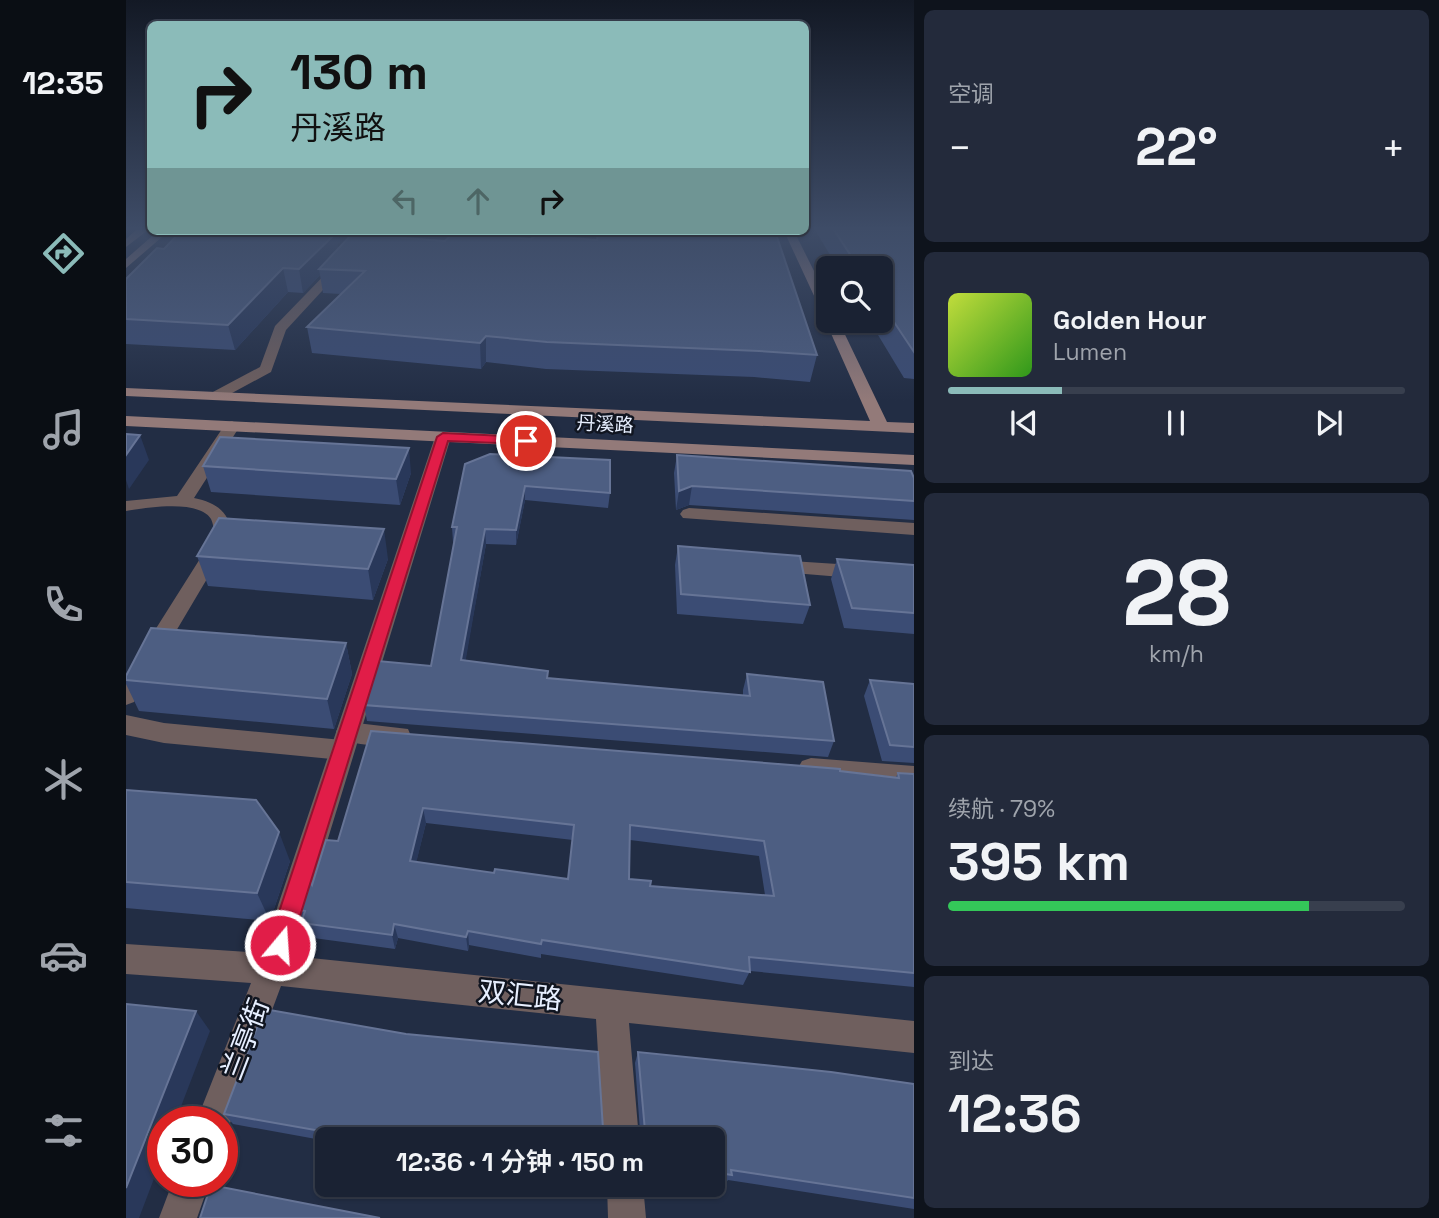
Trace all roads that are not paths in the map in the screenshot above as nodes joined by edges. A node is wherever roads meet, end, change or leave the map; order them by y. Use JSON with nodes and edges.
{"nodes":[{"id":1,"x":319,"y":287,"type":"edge"},
{"id":2,"x":837,"y":333,"type":"edge"},
{"id":3,"x":126,"y":392,"type":"edge"},
{"id":4,"x":216,"y":396,"type":"junction"},
{"id":5,"x":126,"y":421,"type":"edge"},
{"id":6,"x":232,"y":426,"type":"junction"},
{"id":7,"x":881,"y":427,"type":"junction"},
{"id":8,"x":914,"y":428,"type":"edge"},
{"id":9,"x":443,"y":437,"type":"junction"},
{"id":10,"x":914,"y":460,"type":"edge"},
{"id":11,"x":182,"y":502,"type":"junction"},
{"id":12,"x":126,"y":506,"type":"edge"},
{"id":13,"x":689,"y":514,"type":"dead end"},
{"id":14,"x":914,"y":529,"type":"edge"},
{"id":15,"x":760,"y":565,"type":"edge"},
{"id":16,"x":914,"y":576,"type":"edge"},
{"id":17,"x":126,"y":696,"type":"edge"},
{"id":18,"x":126,"y":725,"type":"edge"},
{"id":19,"x":417,"y":737,"type":"edge"},
{"id":20,"x":345,"y":741,"type":"junction"},
{"id":21,"x":790,"y":767,"type":"edge"},
{"id":22,"x":914,"y":776,"type":"edge"},
{"id":23,"x":126,"y":959,"type":"edge"},
{"id":24,"x":272,"y":969,"type":"junction"},
{"id":25,"x":611,"y":1005,"type":"junction"},
{"id":26,"x":914,"y":1037,"type":"edge"},
{"id":27,"x":220,"y":1106,"type":"edge"},
{"id":28,"x":620,"y":1127,"type":"edge"},
{"id":29,"x":185,"y":1197,"type":"edge"},
{"id":30,"x":626,"y":1197,"type":"edge"},
{"id":31,"x":178,"y":1218,"type":"edge"},
{"id":32,"x":627,"y":1218,"type":"edge"}],
"edges":[{"from":1,"to":4,"type":"street"},
{"from":2,"to":7,"type":"main road"},
{"from":3,"to":4,"type":"main road","name":"丹溪路"},
{"from":4,"to":7,"type":"main road","name":"丹溪路"},
{"from":5,"to":6,"type":"main road","name":"丹溪路"},
{"from":6,"to":9,"type":"main road","name":"丹溪路"},
{"from":6,"to":11,"type":"street"},
{"from":7,"to":8,"type":"main road","name":"丹溪路"},
{"from":9,"to":10,"type":"main road","name":"丹溪路"},
{"from":9,"to":20,"type":"street","name":"兰亭街"},
{"from":11,"to":12,"type":"street"},
{"from":11,"to":17,"type":"street"},
{"from":13,"to":14,"type":"street"},
{"from":15,"to":16,"type":"street"},
{"from":18,"to":20,"type":"street"},
{"from":19,"to":20,"type":"street"},
{"from":20,"to":24,"type":"street","name":"兰亭街"},
{"from":21,"to":22,"type":"street"},
{"from":23,"to":24,"type":"street","name":"双汇路"},
{"from":24,"to":25,"type":"street","name":"双汇路"},
{"from":24,"to":27,"type":"street","name":"兰亭街"},
{"from":25,"to":26,"type":"street","name":"双汇路"},
{"from":25,"to":28,"type":"street"},
{"from":29,"to":31,"type":"street"},
{"from":30,"to":32,"type":"street"}]}
